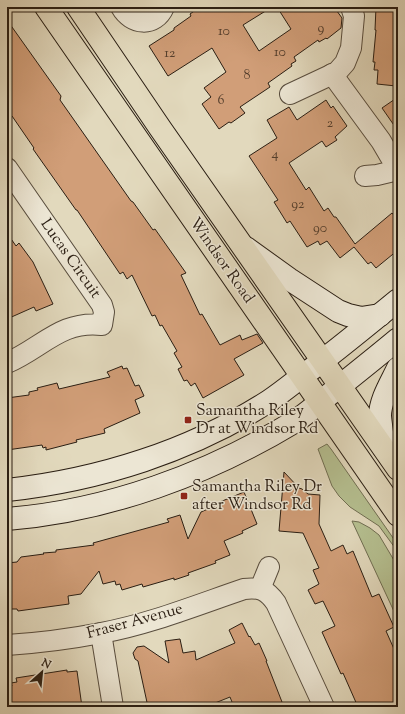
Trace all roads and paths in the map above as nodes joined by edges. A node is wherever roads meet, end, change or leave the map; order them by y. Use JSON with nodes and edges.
{"nodes":[{"id":1,"x":46,"y":7,"type":"edge"},
{"id":2,"x":78,"y":7,"type":"edge"},
{"id":3,"x":121,"y":7,"type":"edge"},
{"id":4,"x":164,"y":7,"type":"edge"},
{"id":5,"x":351,"y":7,"type":"edge"},
{"id":6,"x":332,"y":74,"type":"junction"},
{"id":7,"x":290,"y":94,"type":"dead end"},
{"id":8,"x":7,"y":168,"type":"edge"},
{"id":9,"x":398,"y":170,"type":"edge"},
{"id":10,"x":365,"y":176,"type":"dead end"},
{"id":11,"x":243,"y":247,"type":"junction"},
{"id":12,"x":398,"y":300,"type":"edge"},
{"id":13,"x":380,"y":315,"type":"junction"},
{"id":14,"x":398,"y":339,"type":"edge"},
{"id":15,"x":322,"y":361,"type":"junction"},
{"id":16,"x":7,"y":364,"type":"edge"},
{"id":17,"x":398,"y":368,"type":"edge"},
{"id":18,"x":302,"y":377,"type":"junction"},
{"id":19,"x":340,"y":386,"type":"junction"},
{"id":20,"x":320,"y":402,"type":"junction"},
{"id":21,"x":384,"y":448,"type":"junction"},
{"id":22,"x":398,"y":469,"type":"edge"},
{"id":23,"x":7,"y":490,"type":"edge"},
{"id":24,"x":398,"y":514,"type":"edge"},
{"id":25,"x":7,"y":519,"type":"edge"},
{"id":26,"x":269,"y":566,"type":"dead end"},
{"id":27,"x":260,"y":589,"type":"junction"},
{"id":28,"x":101,"y":633,"type":"junction"},
{"id":29,"x":7,"y":645,"type":"edge"},
{"id":30,"x":113,"y":707,"type":"edge"},
{"id":31,"x":324,"y":707,"type":"edge"}],
"edges":[{"from":1,"to":18,"type":"main road","name":"Windsor Road"},
{"from":2,"to":11,"type":"main road","name":"Windsor Road"},
{"from":3,"to":4,"type":"street"},
{"from":5,"to":6,"type":"street"},
{"from":6,"to":7,"type":"street"},
{"from":6,"to":9,"type":"street"},
{"from":8,"to":16,"type":"street","name":"Lucas Circuit"},
{"from":9,"to":10,"type":"street"},
{"from":11,"to":13,"type":"main road"},
{"from":11,"to":15,"type":"main road","name":"Windsor Road"},
{"from":12,"to":13,"type":"main road"},
{"from":13,"to":15,"type":"main road"},
{"from":14,"to":19,"type":"main road"},
{"from":15,"to":18,"type":"main road"},
{"from":15,"to":19,"type":"main road","name":"Windsor Road"},
{"from":17,"to":21,"type":"main road"},
{"from":18,"to":20,"type":"main road","name":"Windsor Road"},
{"from":18,"to":23,"type":"main road"},
{"from":19,"to":20,"type":"main road"},
{"from":19,"to":21,"type":"main road","name":"Windsor Road"},
{"from":20,"to":24,"type":"main road","name":"Windsor Road"},
{"from":20,"to":25,"type":"main road"},
{"from":21,"to":22,"type":"main road","name":"Windsor Road"},
{"from":26,"to":27,"type":"street"},
{"from":27,"to":28,"type":"street","name":"Fraser Avenue"},
{"from":27,"to":31,"type":"street"},
{"from":28,"to":29,"type":"street","name":"Fraser Avenue"},
{"from":28,"to":30,"type":"street"}]}
